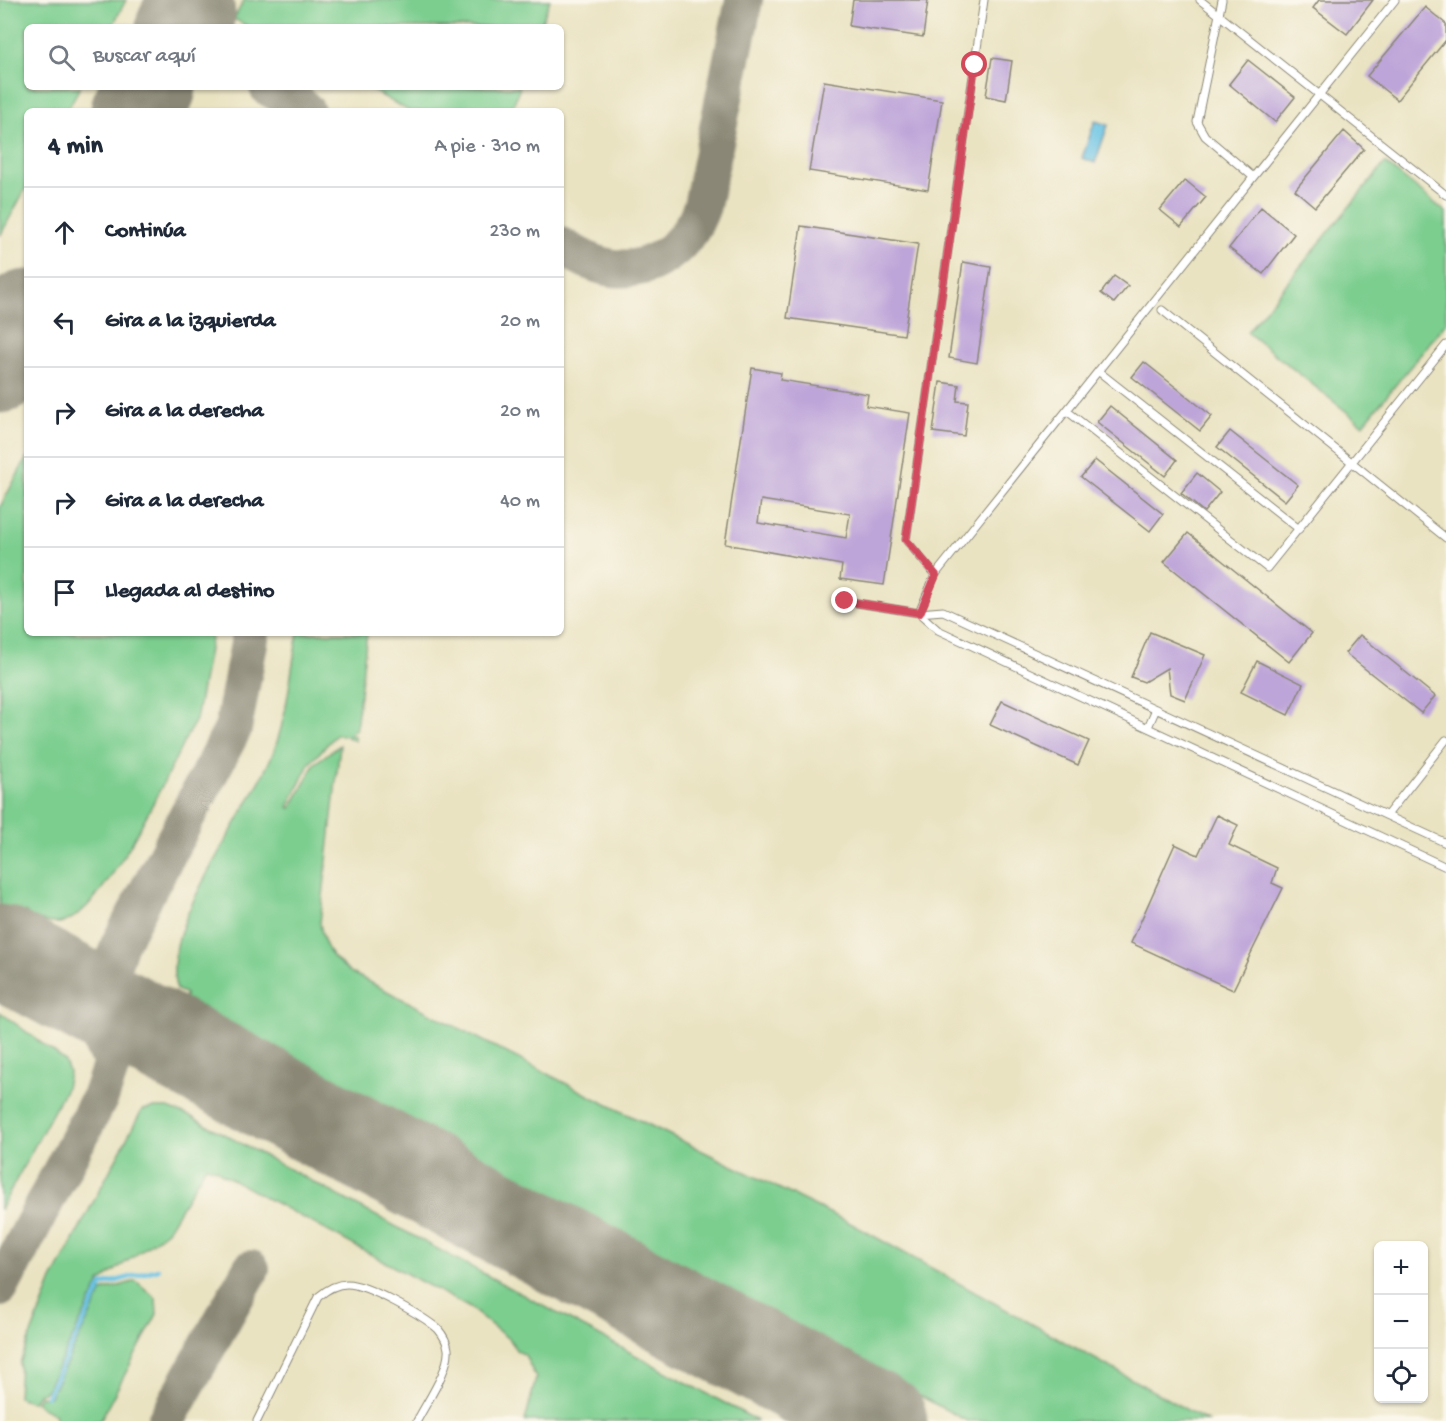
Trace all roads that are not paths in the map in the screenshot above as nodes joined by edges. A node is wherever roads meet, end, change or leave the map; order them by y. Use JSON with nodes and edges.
{"nodes":[{"id":1,"x":984,"y":0,"type":"edge"},
{"id":2,"x":1200,"y":0,"type":"edge"},
{"id":3,"x":1222,"y":0,"type":"edge"},
{"id":4,"x":1395,"y":0,"type":"edge"},
{"id":5,"x":1219,"y":15,"type":"junction"},
{"id":6,"x":1320,"y":95,"type":"junction"},
{"id":7,"x":1252,"y":176,"type":"junction"},
{"id":8,"x":1446,"y":195,"type":"edge"},
{"id":9,"x":1162,"y":310,"type":"dead end"},
{"id":10,"x":1446,"y":345,"type":"edge"},
{"id":11,"x":1098,"y":371,"type":"junction"},
{"id":12,"x":1067,"y":411,"type":"junction"},
{"id":13,"x":1352,"y":462,"type":"junction"},
{"id":14,"x":1299,"y":529,"type":"junction"},
{"id":15,"x":1446,"y":538,"type":"edge"},
{"id":16,"x":936,"y":575,"type":"junction"},
{"id":17,"x":845,"y":601,"type":"dead end"},
{"id":18,"x":920,"y":613,"type":"junction"},
{"id":19,"x":1156,"y":709,"type":"junction"},
{"id":20,"x":1148,"y":727,"type":"junction"},
{"id":21,"x":1446,"y":740,"type":"edge"},
{"id":22,"x":1387,"y":815,"type":"junction"},
{"id":23,"x":1446,"y":843,"type":"edge"},
{"id":24,"x":1446,"y":867,"type":"edge"},
{"id":25,"x":257,"y":1421,"type":"edge"},
{"id":26,"x":417,"y":1421,"type":"edge"}],
"edges":[{"from":1,"to":16,"type":"lane"},
{"from":2,"to":5,"type":"lane"},
{"from":3,"to":5,"type":"lane"},
{"from":4,"to":6,"type":"lane"},
{"from":5,"to":6,"type":"lane"},
{"from":5,"to":7,"type":"lane"},
{"from":6,"to":7,"type":"lane"},
{"from":6,"to":8,"type":"lane"},
{"from":7,"to":11,"type":"lane"},
{"from":9,"to":13,"type":"lane"},
{"from":10,"to":13,"type":"lane"},
{"from":11,"to":12,"type":"lane"},
{"from":11,"to":14,"type":"lane"},
{"from":12,"to":14,"type":"lane"},
{"from":12,"to":16,"type":"lane"},
{"from":13,"to":14,"type":"lane"},
{"from":13,"to":15,"type":"lane"},
{"from":16,"to":18,"type":"lane"},
{"from":17,"to":18,"type":"lane"},
{"from":18,"to":19,"type":"lane"},
{"from":18,"to":20,"type":"lane"},
{"from":19,"to":20,"type":"lane"},
{"from":19,"to":22,"type":"lane"},
{"from":20,"to":24,"type":"lane"},
{"from":21,"to":22,"type":"lane"},
{"from":22,"to":23,"type":"lane"},
{"from":25,"to":26,"type":"lane"}]}
